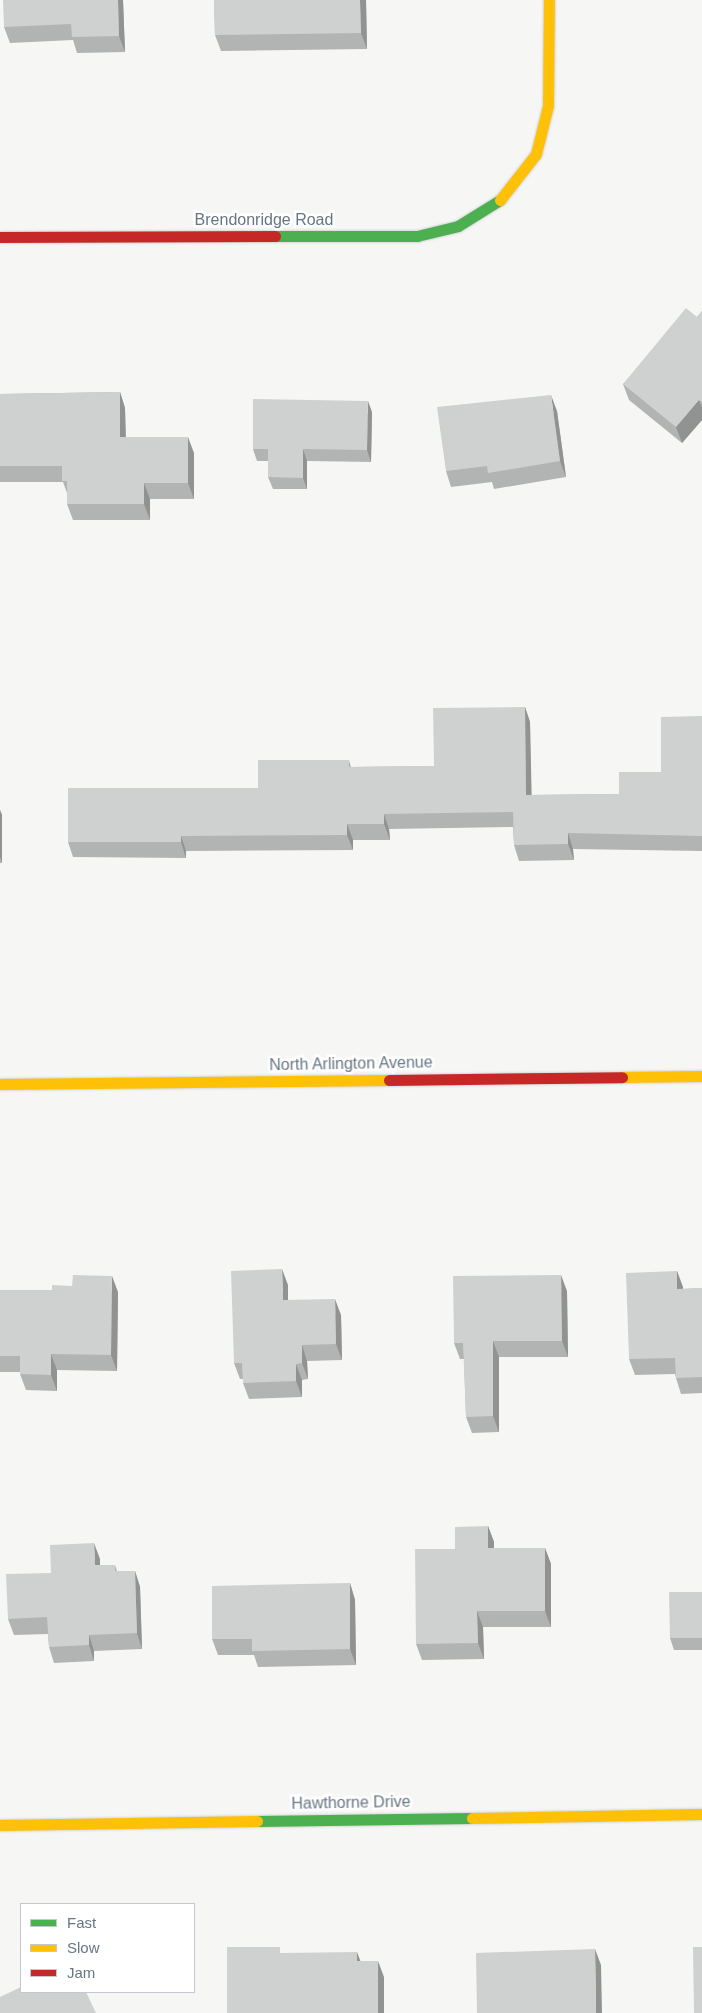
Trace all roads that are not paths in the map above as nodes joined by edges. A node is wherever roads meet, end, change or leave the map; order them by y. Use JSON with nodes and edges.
{"nodes":[{"id":1,"x":549,"y":0,"type":"edge"},
{"id":2,"x":0,"y":237,"type":"edge"},
{"id":3,"x":702,"y":1076,"type":"edge"},
{"id":4,"x":0,"y":1084,"type":"edge"},
{"id":5,"x":702,"y":1814,"type":"edge"},
{"id":6,"x":0,"y":1825,"type":"edge"}],
"edges":[{"from":1,"to":2,"type":"street","name":"Brendonridge Road"},
{"from":3,"to":4,"type":"street","name":"North Arlington Avenue"},
{"from":5,"to":6,"type":"street","name":"Hawthorne Drive"}]}
